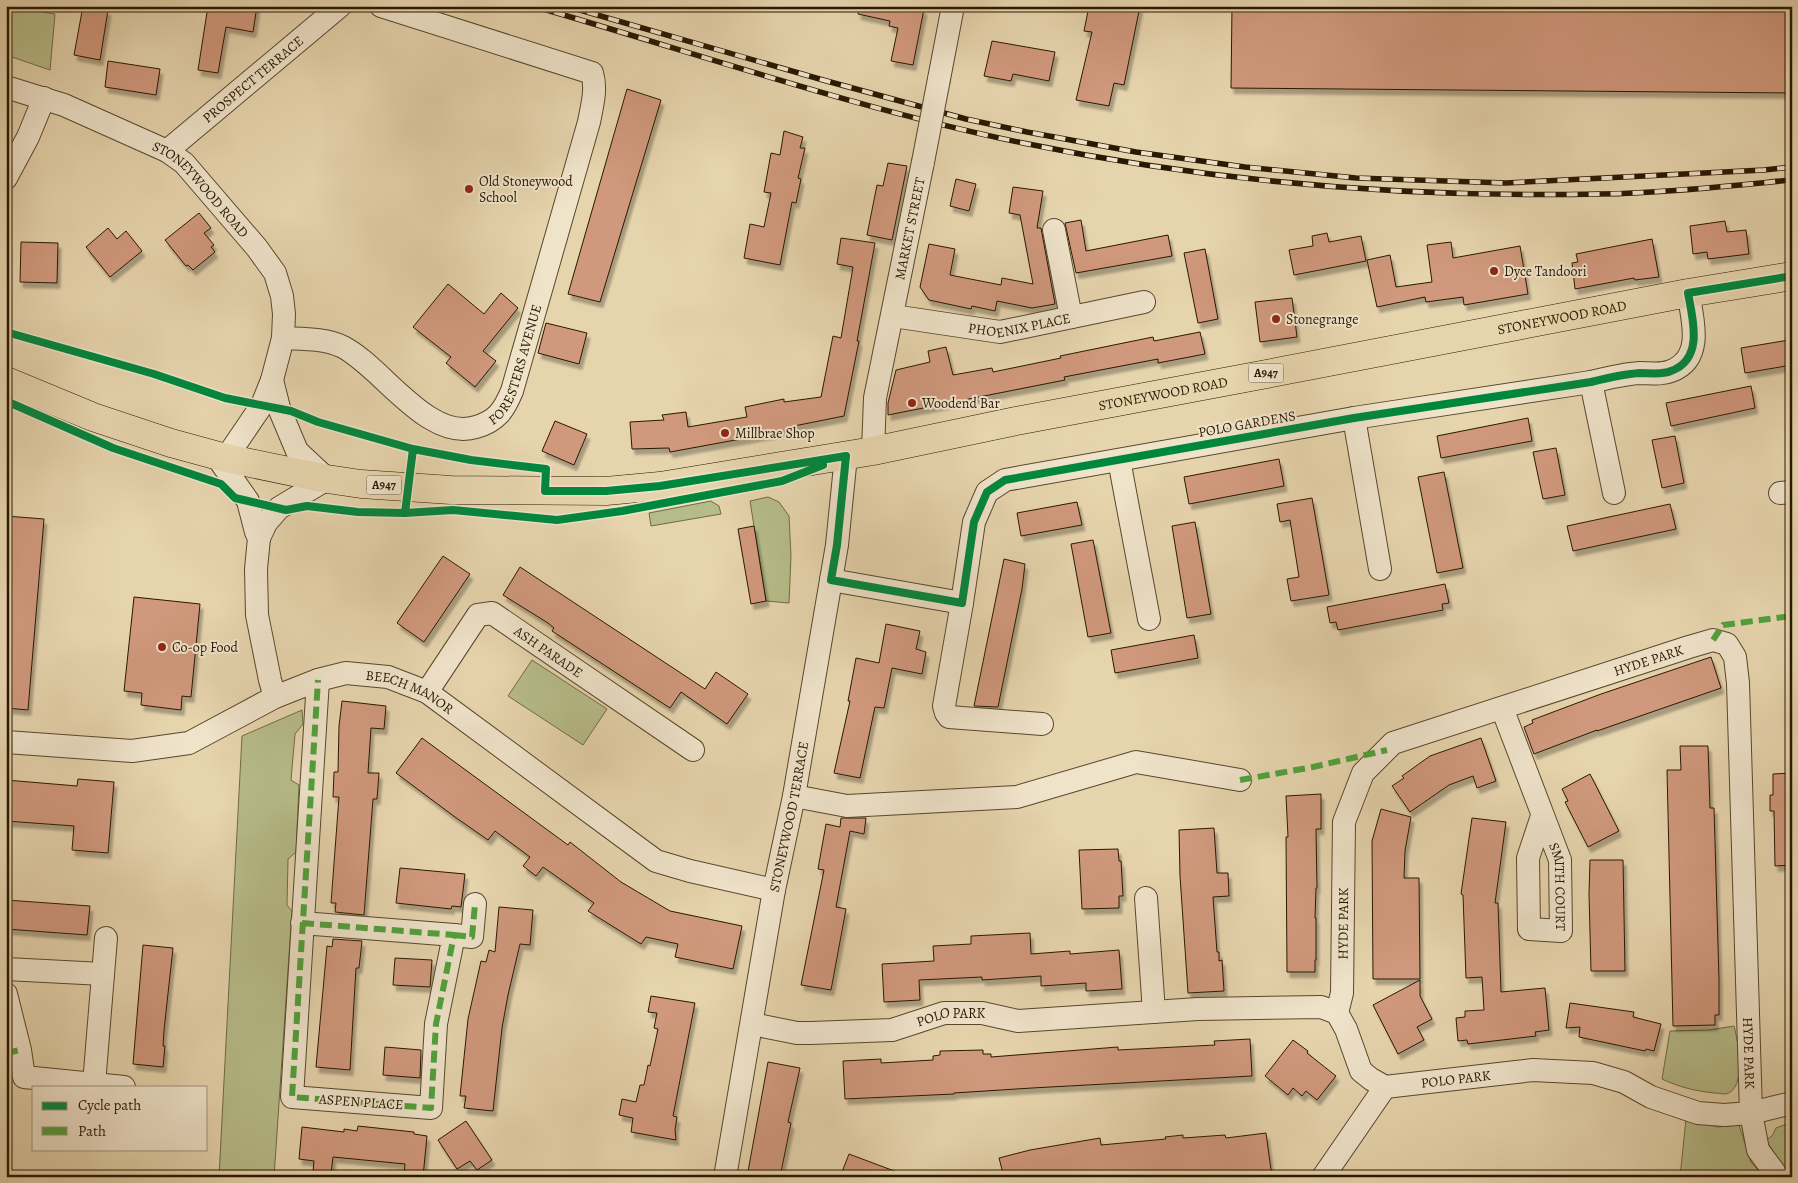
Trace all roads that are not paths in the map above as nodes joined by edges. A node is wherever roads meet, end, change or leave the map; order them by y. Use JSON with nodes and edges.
{"nodes":[{"id":1,"x":340,"y":6,"type":"edge"},
{"id":2,"x":381,"y":6,"type":"edge"},
{"id":3,"x":953,"y":6,"type":"edge"},
{"id":4,"x":6,"y":87,"type":"edge"},
{"id":5,"x":44,"y":98,"type":"junction"},
{"id":6,"x":167,"y":151,"type":"junction"},
{"id":7,"x":6,"y":178,"type":"edge"},
{"id":8,"x":1054,"y":230,"type":"dead end"},
{"id":9,"x":1792,"y":276,"type":"edge"},
{"id":10,"x":1688,"y":293,"type":"junction"},
{"id":11,"x":1144,"y":302,"type":"dead end"},
{"id":12,"x":893,"y":316,"type":"junction"},
{"id":13,"x":1070,"y":317,"type":"junction"},
{"id":14,"x":283,"y":338,"type":"junction"},
{"id":15,"x":272,"y":380,"type":"junction"},
{"id":16,"x":6,"y":382,"type":"edge"},
{"id":17,"x":1591,"y":382,"type":"junction"},
{"id":18,"x":1354,"y":418,"type":"junction"},
{"id":19,"x":872,"y":451,"type":"junction"},
{"id":20,"x":220,"y":456,"type":"junction"},
{"id":21,"x":846,"y":456,"type":"junction"},
{"id":22,"x":1119,"y":460,"type":"junction"},
{"id":23,"x":327,"y":479,"type":"junction"},
{"id":24,"x":1614,"y":493,"type":"dead end"},
{"id":25,"x":259,"y":538,"type":"junction"},
{"id":26,"x":1380,"y":570,"type":"dead end"},
{"id":27,"x":831,"y":580,"type":"junction"},
{"id":28,"x":962,"y":603,"type":"junction"},
{"id":29,"x":1149,"y":619,"type":"dead end"},
{"id":30,"x":318,"y":680,"type":"junction"},
{"id":31,"x":427,"y":692,"type":"junction"},
{"id":32,"x":275,"y":697,"type":"junction"},
{"id":33,"x":1502,"y":708,"type":"junction"},
{"id":34,"x":1042,"y":724,"type":"dead end"},
{"id":35,"x":6,"y":742,"type":"edge"},
{"id":36,"x":693,"y":750,"type":"dead end"},
{"id":37,"x":1240,"y":780,"type":"dead end"},
{"id":38,"x":794,"y":796,"type":"junction"},
{"id":39,"x":1542,"y":816,"type":"dead end"},
{"id":40,"x":774,"y":890,"type":"junction"},
{"id":41,"x":1146,"y":898,"type":"dead end"},
{"id":42,"x":475,"y":904,"type":"dead end"},
{"id":43,"x":302,"y":923,"type":"junction"},
{"id":44,"x":454,"y":936,"type":"junction"},
{"id":45,"x":106,"y":938,"type":"dead end"},
{"id":46,"x":6,"y":969,"type":"edge"},
{"id":47,"x":103,"y":974,"type":"junction"},
{"id":48,"x":6,"y":994,"type":"edge"},
{"id":49,"x":1154,"y":1012,"type":"junction"},
{"id":50,"x":1337,"y":1013,"type":"junction"},
{"id":51,"x":752,"y":1024,"type":"junction"},
{"id":52,"x":13,"y":1052,"type":"edge"},
{"id":53,"x":94,"y":1084,"type":"junction"},
{"id":54,"x":114,"y":1086,"type":"edge"},
{"id":55,"x":1385,"y":1087,"type":"junction"},
{"id":56,"x":1792,"y":1103,"type":"edge"},
{"id":57,"x":1751,"y":1113,"type":"junction"},
{"id":58,"x":725,"y":1177,"type":"edge"},
{"id":59,"x":1323,"y":1177,"type":"edge"},
{"id":60,"x":1778,"y":1177,"type":"edge"}],
"edges":[{"from":1,"to":6,"type":"street","name":"PROSPECT TERRACE"},
{"from":2,"to":14,"type":"street","name":"FORESTERS AVENUE"},
{"from":3,"to":12,"type":"street","name":"MARKET STREET","bridge":true},
{"from":4,"to":5,"type":"street","name":"STONEYWOOD ROAD"},
{"from":5,"to":6,"type":"street","name":"STONEYWOOD ROAD"},
{"from":5,"to":7,"type":"street"},
{"from":6,"to":14,"type":"street","name":"STONEYWOOD ROAD"},
{"from":8,"to":13,"type":"street"},
{"from":9,"to":10,"type":"main road","number":"A947"},
{"from":10,"to":17,"type":"street","name":"POLO GARDENS"},
{"from":10,"to":19,"type":"main road","name":"STONEYWOOD ROAD","number":"A947"},
{"from":11,"to":13,"type":"street","name":"PHOENIX PLACE"},
{"from":12,"to":13,"type":"street","name":"PHOENIX PLACE"},
{"from":12,"to":19,"type":"street","name":"MARKET STREET"},
{"from":14,"to":15,"type":"street","name":"STONEYWOOD ROAD"},
{"from":15,"to":20,"type":"street","name":"STONEYWOOD ROAD"},
{"from":15,"to":23,"type":"street","name":"STONEYWOOD ROAD"},
{"from":16,"to":20,"type":"main road","number":"A947"},
{"from":17,"to":18,"type":"street","name":"POLO GARDENS"},
{"from":17,"to":24,"type":"street"},
{"from":18,"to":22,"type":"street","name":"POLO GARDENS"},
{"from":18,"to":26,"type":"street"},
{"from":19,"to":21,"type":"main road","name":"STONEYWOOD ROAD","number":"A947"},
{"from":20,"to":23,"type":"main road","number":"A947"},
{"from":20,"to":25,"type":"street"},
{"from":21,"to":23,"type":"main road","number":"A947"},
{"from":21,"to":27,"type":"street","name":"STONEYWOOD TERRACE"},
{"from":22,"to":28,"type":"street","name":"POLO GARDENS"},
{"from":22,"to":29,"type":"street"},
{"from":23,"to":25,"type":"street"},
{"from":25,"to":32,"type":"street"},
{"from":27,"to":28,"type":"street"},
{"from":27,"to":38,"type":"street","name":"STONEYWOOD TERRACE"},
{"from":28,"to":34,"type":"street","name":"POLO GARDENS"},
{"from":30,"to":31,"type":"street","name":"BEECH MANOR"},
{"from":30,"to":32,"type":"street","name":"BEECH MANOR"},
{"from":30,"to":43,"type":"street","name":"ASPEN PLACE"},
{"from":31,"to":36,"type":"street","name":"ASH PARADE"},
{"from":31,"to":40,"type":"street","name":"BEECH MANOR"},
{"from":32,"to":35,"type":"street","name":"BEECH MANOR"},
{"from":33,"to":39,"type":"street"},
{"from":33,"to":50,"type":"street","name":"HYDE PARK"},
{"from":33,"to":57,"type":"street","name":"HYDE PARK"},
{"from":37,"to":38,"type":"street"},
{"from":38,"to":40,"type":"street","name":"STONEYWOOD TERRACE"},
{"from":40,"to":51,"type":"street","name":"STONEYWOOD TERRACE"},
{"from":41,"to":49,"type":"street"},
{"from":42,"to":44,"type":"street"},
{"from":43,"to":44,"type":"street"},
{"from":43,"to":44,"type":"street","name":"ASPEN PLACE"},
{"from":45,"to":47,"type":"street"},
{"from":46,"to":47,"type":"street"},
{"from":47,"to":53,"type":"street"},
{"from":48,"to":52,"type":"street"},
{"from":49,"to":50,"type":"street","name":"POLO PARK"},
{"from":49,"to":51,"type":"street","name":"POLO PARK"},
{"from":50,"to":55,"type":"street"},
{"from":51,"to":58,"type":"street","name":"STONEYWOOD TERRACE"},
{"from":52,"to":53,"type":"street"},
{"from":53,"to":54,"type":"street"},
{"from":55,"to":57,"type":"street","name":"POLO PARK"},
{"from":55,"to":59,"type":"street"},
{"from":56,"to":57,"type":"street","name":"POLO PARK"},
{"from":57,"to":60,"type":"street","name":"HYDE PARK"}]}
